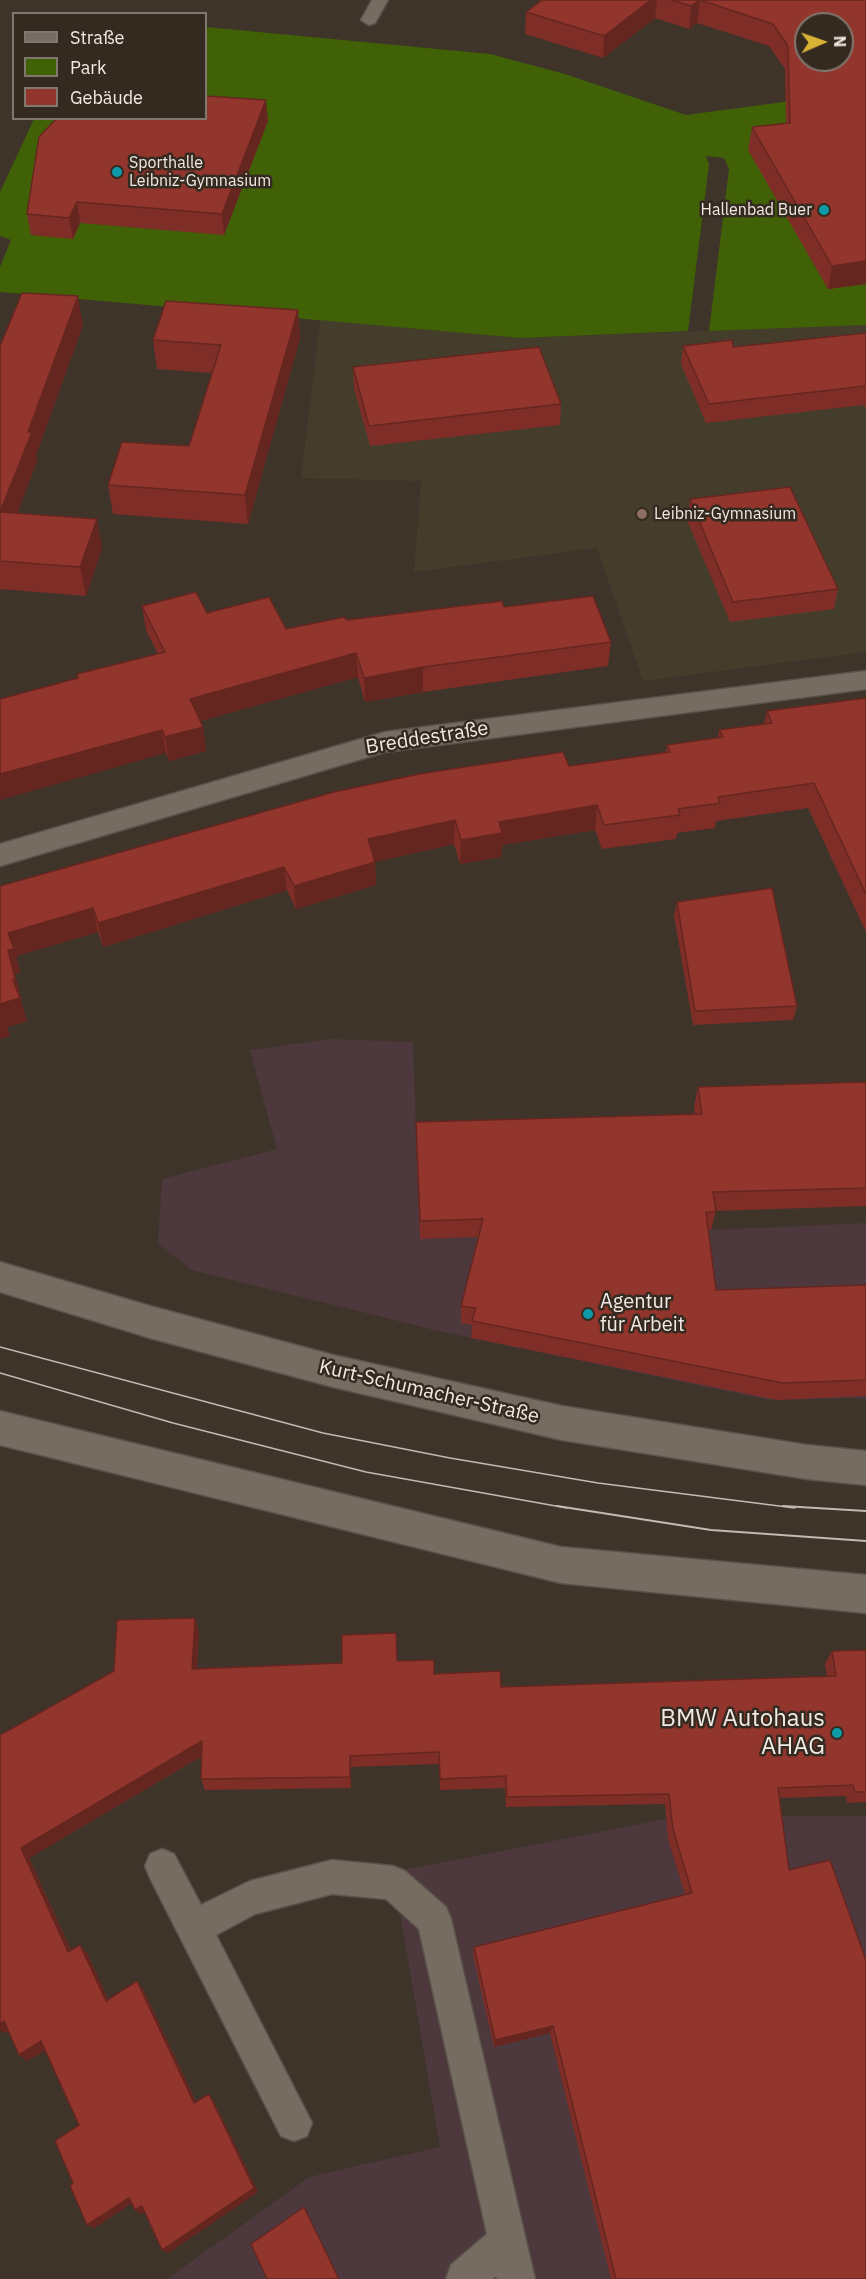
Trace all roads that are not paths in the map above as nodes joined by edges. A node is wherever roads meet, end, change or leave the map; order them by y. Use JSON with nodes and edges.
{"nodes":[{"id":1,"x":380,"y":0,"type":"edge"},
{"id":2,"x":369,"y":20,"type":"dead end"},
{"id":3,"x":866,"y":680,"type":"edge"},
{"id":4,"x":0,"y":855,"type":"edge"},
{"id":5,"x":0,"y":1277,"type":"edge"},
{"id":6,"x":0,"y":1428,"type":"edge"},
{"id":7,"x":866,"y":1468,"type":"edge"},
{"id":8,"x":866,"y":1594,"type":"edge"},
{"id":9,"x":162,"y":1866,"type":"dead end"},
{"id":10,"x":193,"y":1928,"type":"junction"},
{"id":11,"x":294,"y":2123,"type":"dead end"},
{"id":12,"x":506,"y":2242,"type":"junction"},
{"id":13,"x":465,"y":2279,"type":"edge"},
{"id":14,"x":516,"y":2279,"type":"edge"}],
"edges":[{"from":1,"to":2,"type":"lane"},
{"from":3,"to":4,"type":"main road","name":"Breddestraße"},
{"from":5,"to":7,"type":"main road","name":"Kurt-Schumacher-Straße"},
{"from":6,"to":8,"type":"main road"},
{"from":9,"to":10,"type":"lane"},
{"from":10,"to":11,"type":"lane"},
{"from":10,"to":12,"type":"lane"},
{"from":12,"to":13,"type":"lane"},
{"from":12,"to":14,"type":"lane"}]}
